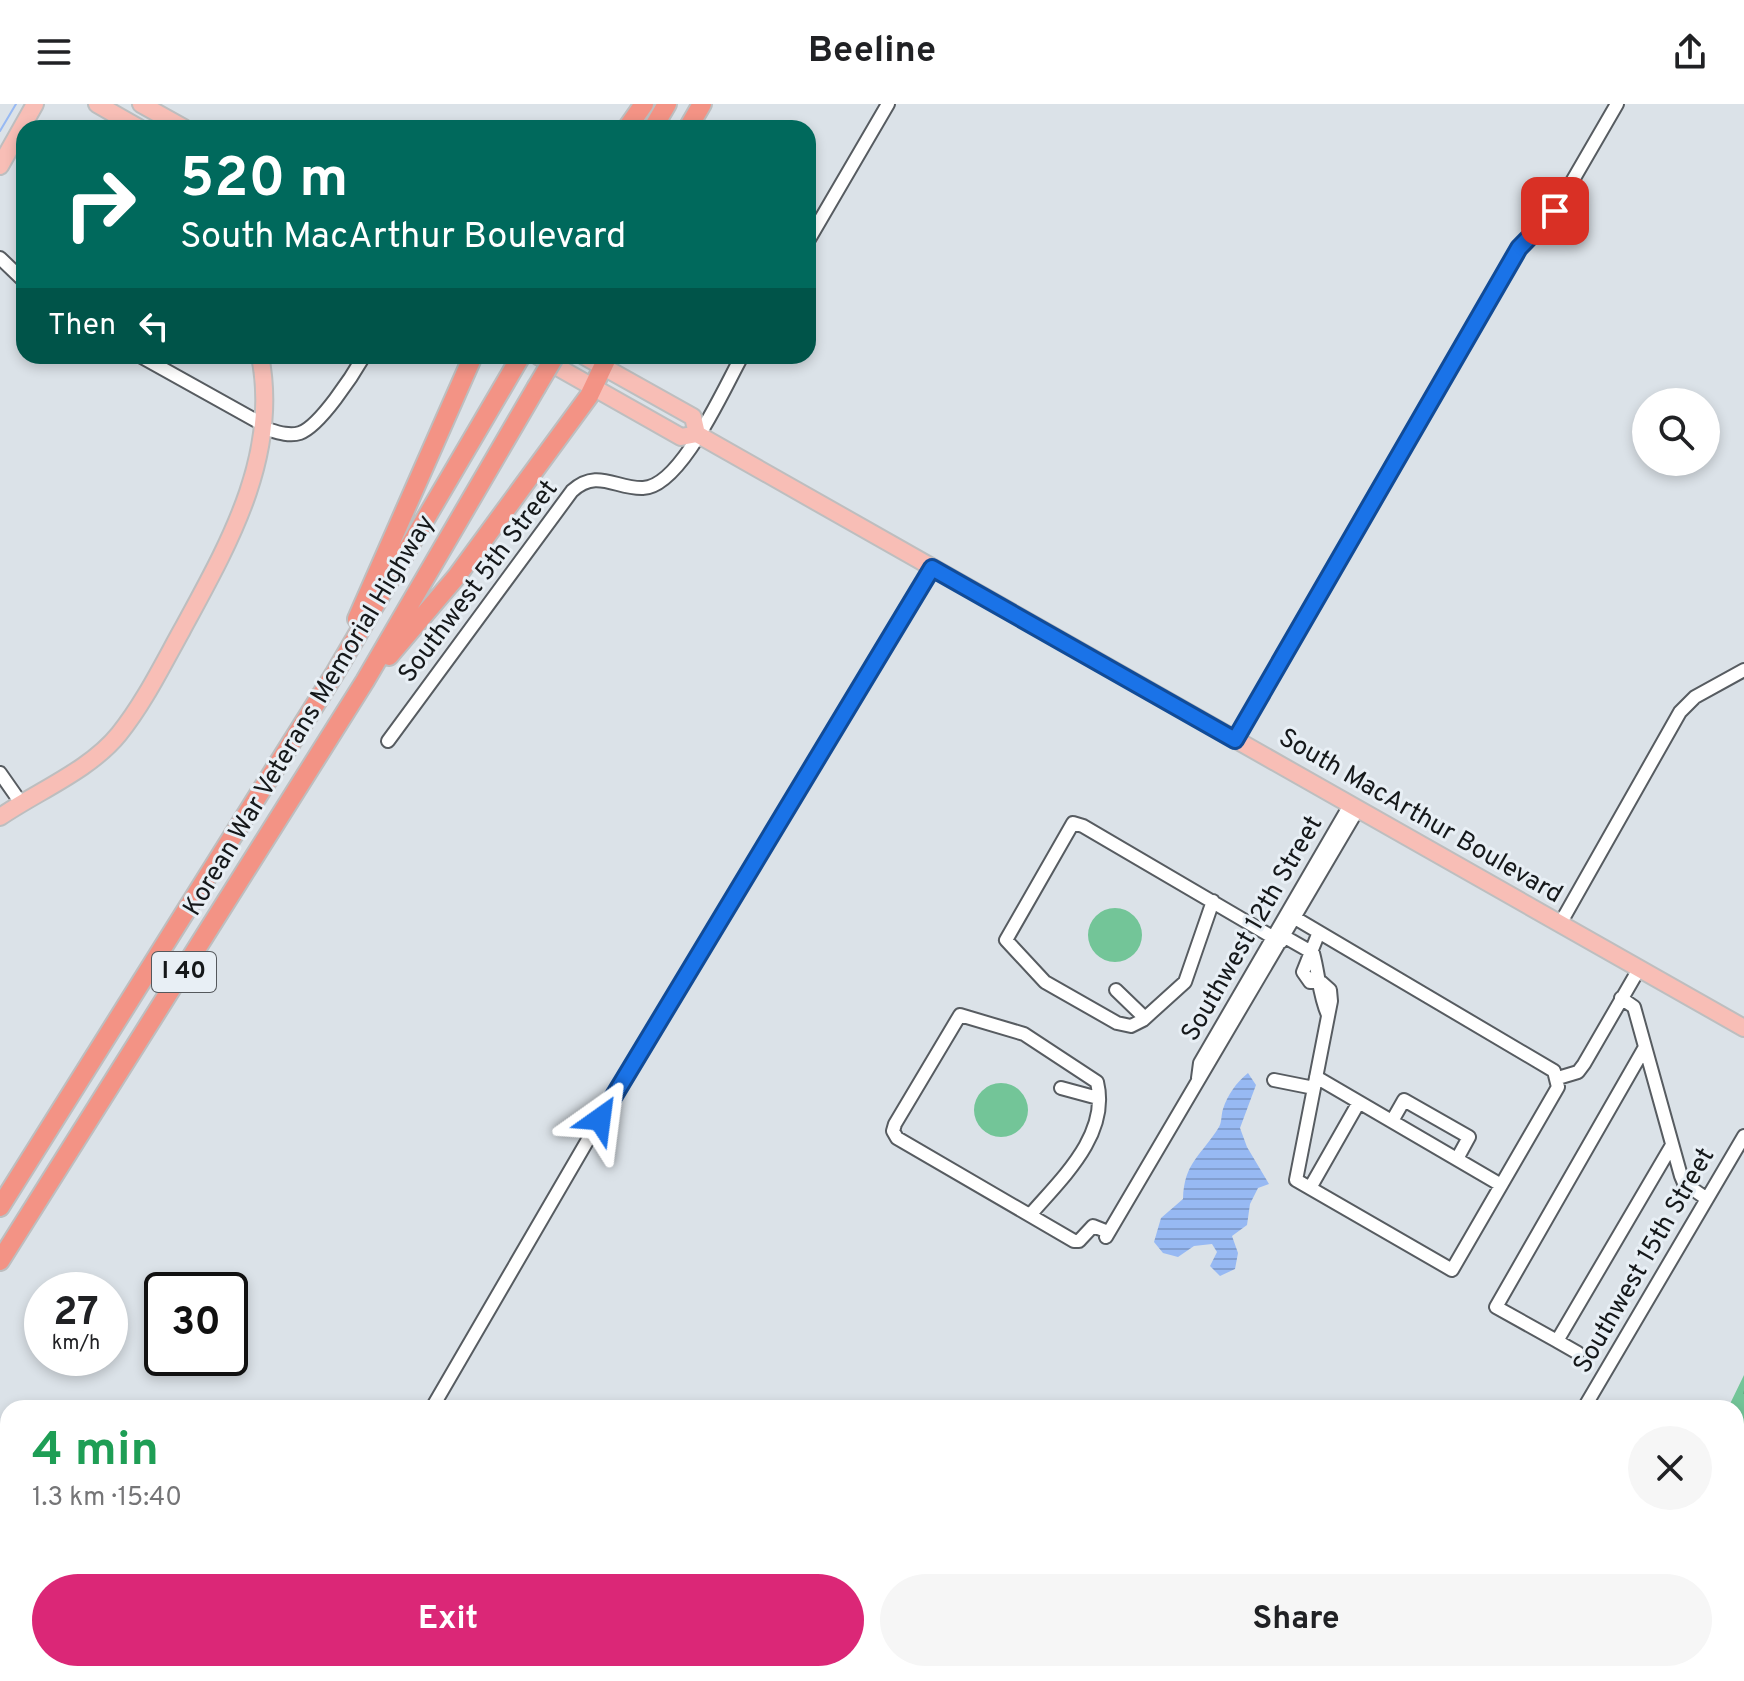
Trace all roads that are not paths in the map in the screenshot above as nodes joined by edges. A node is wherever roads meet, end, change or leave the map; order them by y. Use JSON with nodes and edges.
{"nodes":[{"id":1,"x":97,"y":104,"type":"edge"},
{"id":2,"x":141,"y":104,"type":"edge"},
{"id":3,"x":888,"y":104,"type":"edge"},
{"id":4,"x":1617,"y":104,"type":"edge"},
{"id":5,"x":125,"y":120,"type":"edge"},
{"id":6,"x":169,"y":120,"type":"edge"},
{"id":7,"x":16,"y":138,"type":"edge"},
{"id":8,"x":0,"y":166,"type":"edge"},
{"id":9,"x":816,"y":227,"type":"edge"},
{"id":10,"x":0,"y":258,"type":"edge"},
{"id":11,"x":16,"y":273,"type":"edge"},
{"id":12,"x":154,"y":364,"type":"edge"},
{"id":13,"x":262,"y":364,"type":"edge"},
{"id":14,"x":359,"y":364,"type":"edge"},
{"id":15,"x":470,"y":364,"type":"edge"},
{"id":16,"x":516,"y":364,"type":"edge"},
{"id":17,"x":550,"y":364,"type":"edge"},
{"id":18,"x":552,"y":364,"type":"edge"},
{"id":19,"x":605,"y":364,"type":"edge"},
{"id":20,"x":609,"y":364,"type":"edge"},
{"id":21,"x":737,"y":364,"type":"edge"},
{"id":22,"x":595,"y":389,"type":"junction"},
{"id":23,"x":263,"y":426,"type":"junction"},
{"id":24,"x":697,"y":434,"type":"junction"},
{"id":25,"x":932,"y":568,"type":"junction"},
{"id":26,"x":1744,"y":670,"type":"edge"},
{"id":27,"x":335,"y":673,"type":"junction"},
{"id":28,"x":365,"y":681,"type":"junction"},
{"id":29,"x":1235,"y":740,"type":"junction"},
{"id":30,"x":388,"y":741,"type":"dead end"},
{"id":31,"x":0,"y":773,"type":"edge"},
{"id":32,"x":21,"y":803,"type":"junction"},
{"id":33,"x":1354,"y":807,"type":"junction"},
{"id":34,"x":0,"y":817,"type":"edge"},
{"id":35,"x":1213,"y":901,"type":"junction"},
{"id":36,"x":1295,"y":918,"type":"junction"},
{"id":37,"x":1560,"y":924,"type":"junction"},
{"id":38,"x":1319,"y":932,"type":"junction"},
{"id":39,"x":1279,"y":937,"type":"junction"},
{"id":40,"x":1308,"y":951,"type":"junction"},
{"id":41,"x":1639,"y":969,"type":"junction"},
{"id":42,"x":1116,"y":990,"type":"dead end"},
{"id":43,"x":1621,"y":998,"type":"junction"},
{"id":44,"x":1145,"y":1018,"type":"junction"},
{"id":45,"x":1744,"y":1028,"type":"edge"},
{"id":46,"x":1645,"y":1047,"type":"junction"},
{"id":47,"x":1556,"y":1074,"type":"junction"},
{"id":48,"x":1274,"y":1080,"type":"dead end"},
{"id":49,"x":1315,"y":1083,"type":"junction"},
{"id":50,"x":1061,"y":1088,"type":"dead end"},
{"id":51,"x":1098,"y":1098,"type":"junction"},
{"id":52,"x":1359,"y":1102,"type":"junction"},
{"id":53,"x":1392,"y":1121,"type":"junction"},
{"id":54,"x":1744,"y":1136,"type":"edge"},
{"id":55,"x":1672,"y":1145,"type":"junction"},
{"id":56,"x":1457,"y":1159,"type":"junction"},
{"id":57,"x":1501,"y":1185,"type":"junction"},
{"id":58,"x":1310,"y":1188,"type":"junction"},
{"id":59,"x":1707,"y":1199,"type":"junction"},
{"id":60,"x":0,"y":1207,"type":"edge"},
{"id":61,"x":1030,"y":1215,"type":"junction"},
{"id":62,"x":0,"y":1261,"type":"edge"},
{"id":63,"x":1557,"y":1341,"type":"junction"},
{"id":64,"x":1578,"y":1353,"type":"dead end"},
{"id":65,"x":437,"y":1400,"type":"edge"},
{"id":66,"x":1589,"y":1400,"type":"edge"}],
"edges":[{"from":1,"to":5,"type":"main road"},
{"from":2,"to":6,"type":"main road"},
{"from":3,"to":9,"type":"street"},
{"from":4,"to":29,"type":"street"},
{"from":7,"to":8,"type":"main road"},
{"from":10,"to":11,"type":"street"},
{"from":12,"to":23,"type":"street"},
{"from":13,"to":23,"type":"main road"},
{"from":14,"to":23,"type":"street"},
{"from":15,"to":27,"type":"highway"},
{"from":16,"to":27,"type":"highway","name":"Korean War Veterans Memorial Highway","number":"I 40"},
{"from":17,"to":28,"type":"highway","name":"Korean War Veterans Memorial Highway","number":"I 40","bridge":true},
{"from":18,"to":22,"type":"main road","name":"South MacArthur Boulevard"},
{"from":19,"to":22,"type":"highway"},
{"from":20,"to":24,"type":"main road","name":"South MacArthur Boulevard"},
{"from":21,"to":24,"type":"street","name":"Southwest 5th Street"},
{"from":22,"to":24,"type":"main road","name":"South MacArthur Boulevard"},
{"from":22,"to":28,"type":"highway"},
{"from":23,"to":32,"type":"main road"},
{"from":24,"to":25,"type":"main road","name":"South MacArthur Boulevard"},
{"from":24,"to":30,"type":"street","name":"Southwest 5th Street"},
{"from":25,"to":29,"type":"main road","name":"South MacArthur Boulevard"},
{"from":25,"to":65,"type":"street"},
{"from":26,"to":37,"type":"street"},
{"from":27,"to":60,"type":"highway","name":"Korean War Veterans Memorial Highway","number":"I 40"},
{"from":28,"to":62,"type":"highway","name":"Korean War Veterans Memorial Highway","number":"I 40"},
{"from":29,"to":33,"type":"main road","name":"South MacArthur Boulevard"},
{"from":31,"to":32,"type":"street"},
{"from":32,"to":34,"type":"main road"},
{"from":33,"to":36,"type":"street","name":"Southwest 12th Street"},
{"from":33,"to":37,"type":"main road","name":"South MacArthur Boulevard"},
{"from":33,"to":39,"type":"street","name":"Southwest 12th Street"},
{"from":35,"to":39,"type":"street"},
{"from":35,"to":44,"type":"street"},
{"from":35,"to":44,"type":"street"},
{"from":36,"to":38,"type":"street"},
{"from":36,"to":39,"type":"street","name":"Southwest 12th Street"},
{"from":37,"to":41,"type":"main road","name":"South MacArthur Boulevard"},
{"from":38,"to":40,"type":"street"},
{"from":38,"to":47,"type":"street"},
{"from":39,"to":40,"type":"street"},
{"from":39,"to":61,"type":"street","name":"Southwest 12th Street"},
{"from":40,"to":49,"type":"street"},
{"from":41,"to":43,"type":"street"},
{"from":41,"to":45,"type":"main road","name":"South MacArthur Boulevard"},
{"from":42,"to":44,"type":"street"},
{"from":43,"to":46,"type":"street"},
{"from":43,"to":47,"type":"street"},
{"from":46,"to":55,"type":"street"},
{"from":46,"to":63,"type":"street"},
{"from":47,"to":57,"type":"street"},
{"from":48,"to":49,"type":"street"},
{"from":49,"to":52,"type":"street"},
{"from":49,"to":58,"type":"street"},
{"from":50,"to":51,"type":"street"},
{"from":51,"to":61,"type":"street"},
{"from":51,"to":61,"type":"street"},
{"from":52,"to":53,"type":"street"},
{"from":52,"to":58,"type":"street"},
{"from":53,"to":56,"type":"street"},
{"from":53,"to":56,"type":"street"},
{"from":54,"to":59,"type":"street","name":"Southwest 15th Street"},
{"from":55,"to":59,"type":"street"},
{"from":55,"to":63,"type":"street"},
{"from":56,"to":57,"type":"street"},
{"from":57,"to":58,"type":"street"},
{"from":59,"to":66,"type":"street","name":"Southwest 15th Street"},
{"from":63,"to":64,"type":"street"}]}
